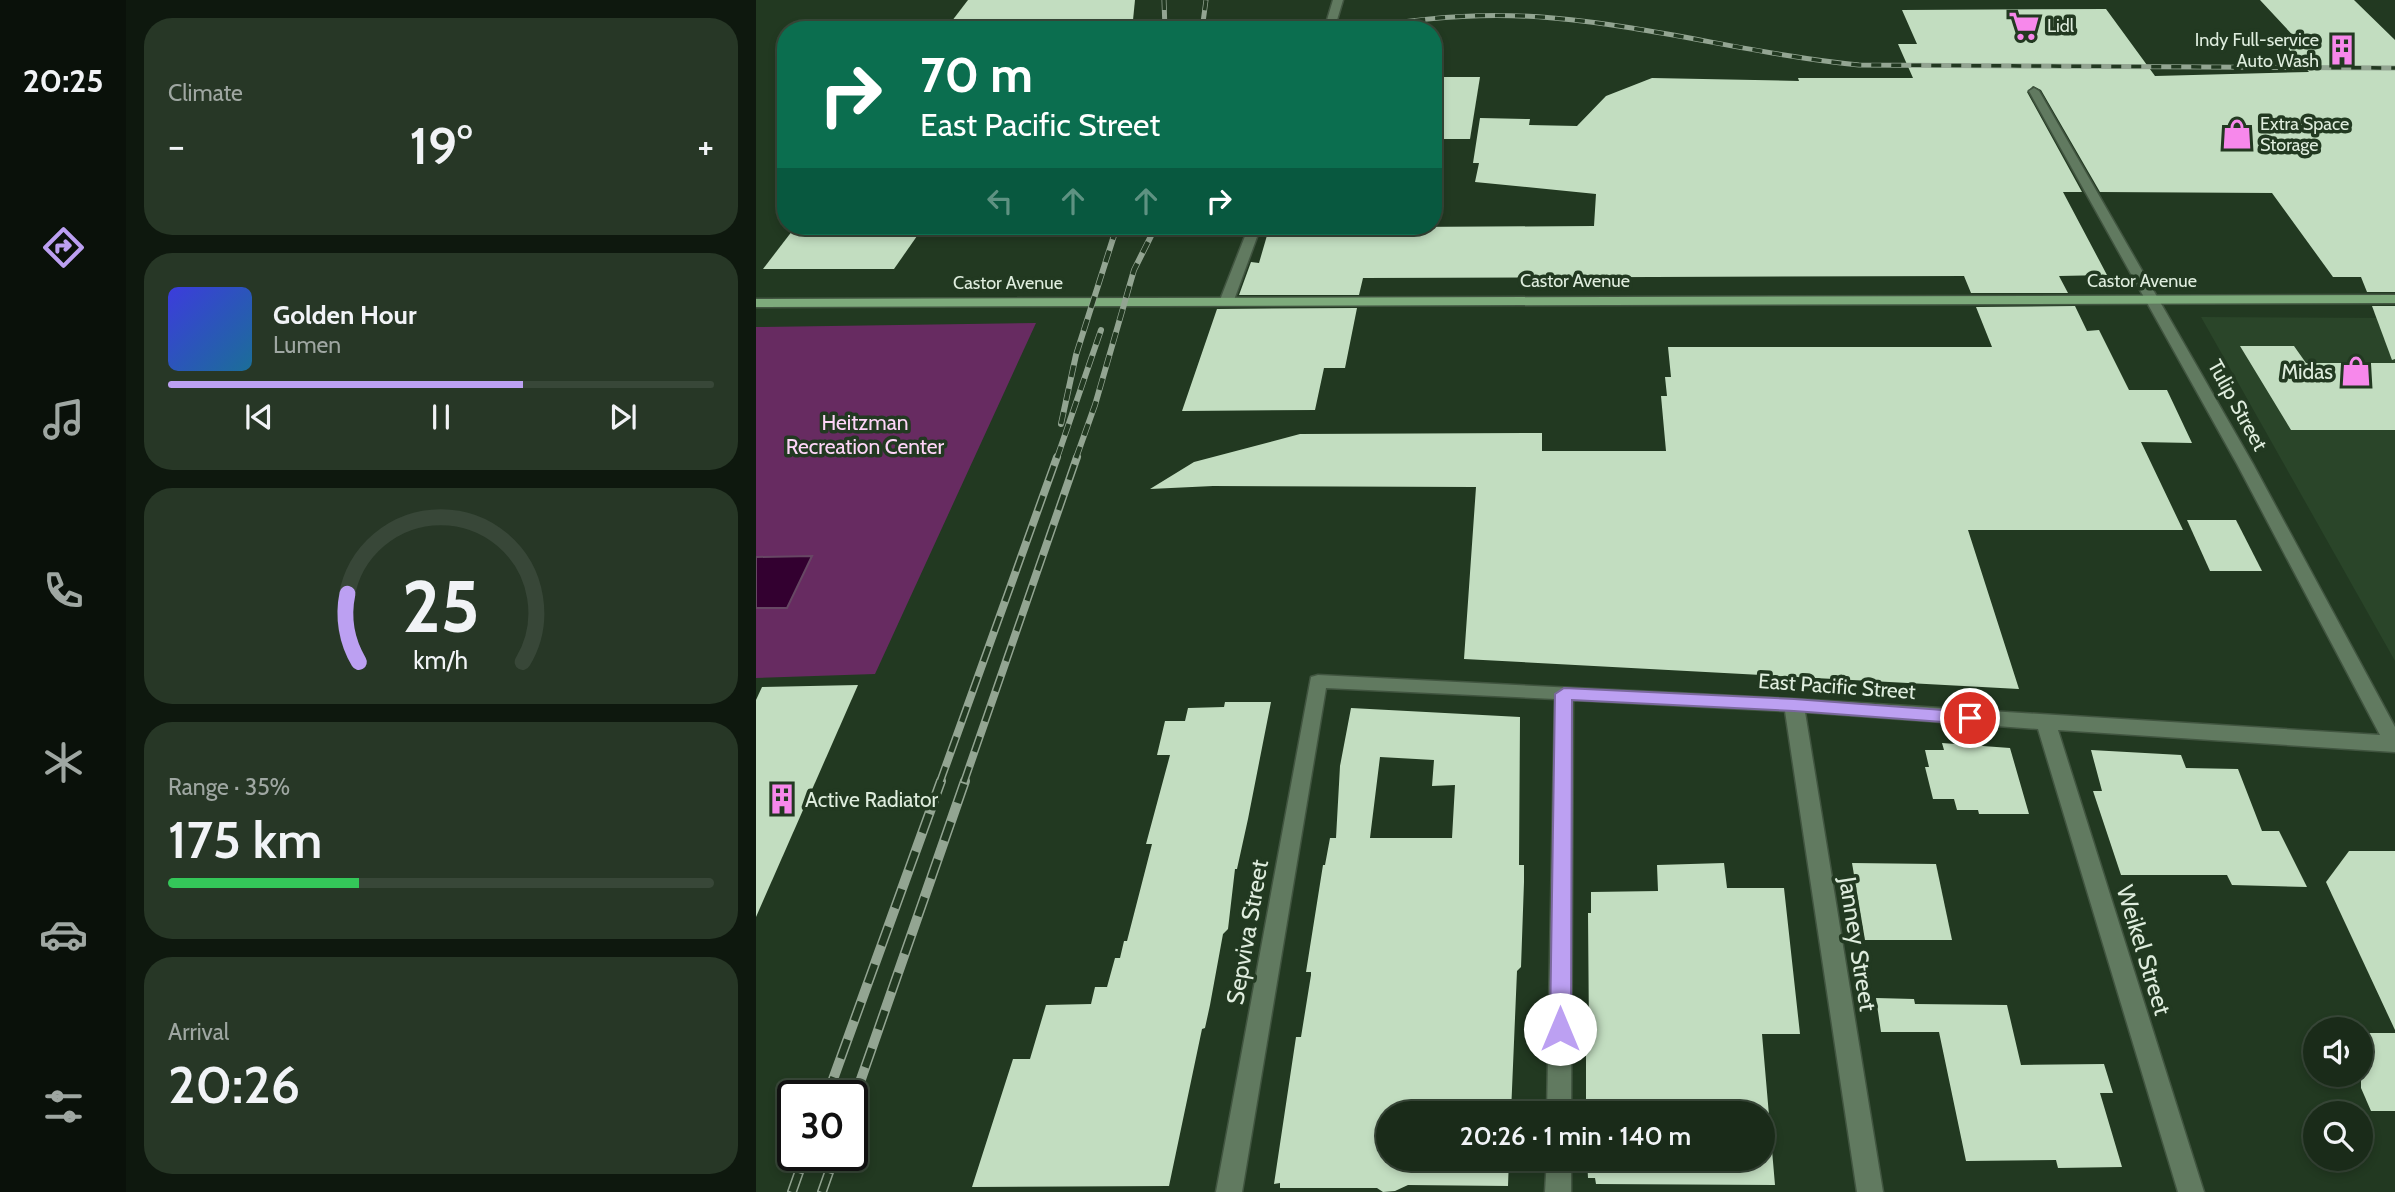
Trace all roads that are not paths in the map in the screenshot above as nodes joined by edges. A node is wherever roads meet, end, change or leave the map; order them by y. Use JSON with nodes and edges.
{"nodes":[{"id":1,"x":1338,"y":0,"type":"edge"},
{"id":2,"x":1332,"y":21,"type":"edge"},
{"id":3,"x":2034,"y":92,"type":"dead end"},
{"id":4,"x":1252,"y":235,"type":"edge"},
{"id":5,"x":2395,"y":299,"type":"edge"},
{"id":6,"x":1227,"y":300,"type":"junction"},
{"id":7,"x":2154,"y":300,"type":"junction"},
{"id":8,"x":756,"y":303,"type":"edge"},
{"id":9,"x":1318,"y":681,"type":"joint"},
{"id":10,"x":1564,"y":694,"type":"junction"},
{"id":11,"x":1794,"y":705,"type":"junction"},
{"id":12,"x":2046,"y":723,"type":"junction"},
{"id":13,"x":2395,"y":744,"type":"edge"},
{"id":14,"x":1559,"y":1101,"type":"edge"},
{"id":15,"x":1559,"y":1171,"type":"edge"},
{"id":16,"x":1229,"y":1192,"type":"edge"},
{"id":17,"x":1559,"y":1192,"type":"edge"},
{"id":18,"x":1870,"y":1192,"type":"edge"},
{"id":19,"x":2191,"y":1192,"type":"edge"}],
"edges":[{"from":1,"to":2,"type":"street"},
{"from":3,"to":7,"type":"street","name":"Tulip Street"},
{"from":4,"to":6,"type":"street"},
{"from":5,"to":7,"type":"main road","name":"Castor Avenue"},
{"from":6,"to":7,"type":"main road","name":"Castor Avenue"},
{"from":6,"to":8,"type":"main road","name":"Castor Avenue"},
{"from":7,"to":13,"type":"street","name":"Tulip Street"},
{"from":9,"to":10,"type":"street","name":"East Pacific Street"},
{"from":9,"to":16,"type":"street","name":"Sepviva Street"},
{"from":10,"to":11,"type":"street","name":"East Pacific Street"},
{"from":10,"to":14,"type":"street"},
{"from":11,"to":12,"type":"street","name":"East Pacific Street"},
{"from":11,"to":18,"type":"street","name":"Janney Street"},
{"from":12,"to":13,"type":"street","name":"East Pacific Street"},
{"from":12,"to":19,"type":"street","name":"Weikel Street"},
{"from":15,"to":17,"type":"street"}]}
